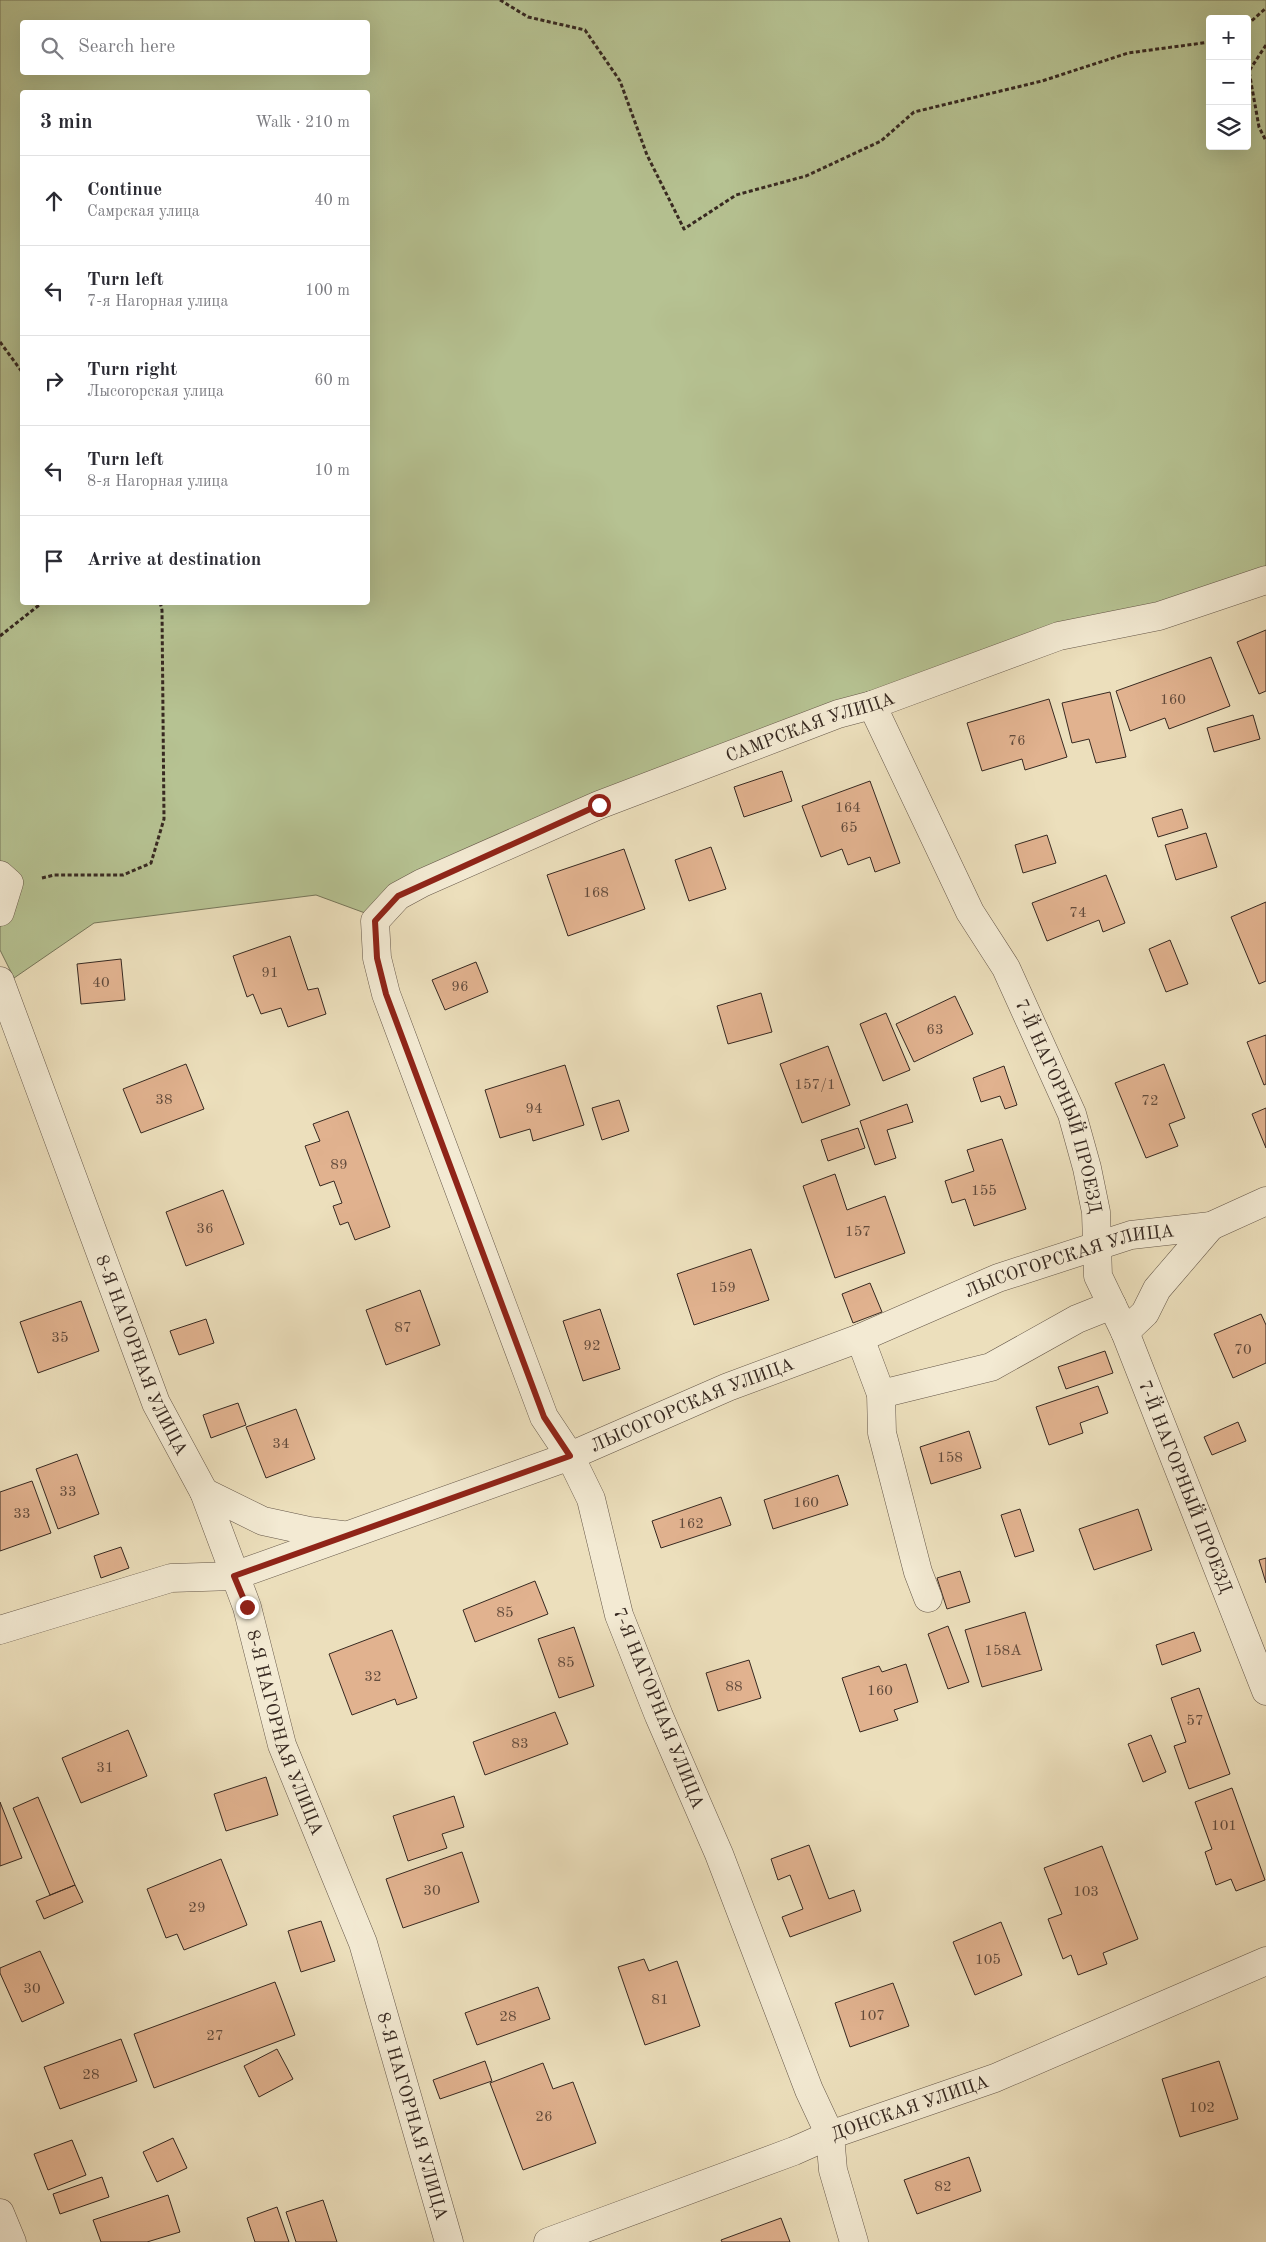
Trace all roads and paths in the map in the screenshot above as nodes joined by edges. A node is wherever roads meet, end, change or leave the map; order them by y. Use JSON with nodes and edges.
{"nodes":[{"id":1,"x":500,"y":0,"type":"edge"},
{"id":2,"x":1266,"y":8,"type":"edge"},
{"id":3,"x":1251,"y":21,"type":"edge"},
{"id":4,"x":1206,"y":43,"type":"edge"},
{"id":5,"x":1266,"y":45,"type":"edge"},
{"id":6,"x":1266,"y":141,"type":"edge"},
{"id":7,"x":0,"y":342,"type":"edge"},
{"id":8,"x":20,"y":369,"type":"edge"},
{"id":9,"x":1266,"y":580,"type":"edge"},
{"id":10,"x":40,"y":605,"type":"edge"},
{"id":11,"x":161,"y":605,"type":"edge"},
{"id":12,"x":0,"y":636,"type":"edge"},
{"id":13,"x":872,"y":705,"type":"junction"},
{"id":14,"x":4,"y":879,"type":"edge"},
{"id":15,"x":0,"y":912,"type":"edge"},
{"id":16,"x":375,"y":921,"type":"joint"},
{"id":17,"x":0,"y":981,"type":"edge"},
{"id":18,"x":1266,"y":1202,"type":"edge"},
{"id":19,"x":1212,"y":1226,"type":"junction"},
{"id":20,"x":1097,"y":1244,"type":"junction"},
{"id":21,"x":1112,"y":1305,"type":"junction"},
{"id":22,"x":1125,"y":1332,"type":"junction"},
{"id":23,"x":860,"y":1338,"type":"junction"},
{"id":24,"x":881,"y":1394,"type":"junction"},
{"id":25,"x":570,"y":1456,"type":"junction"},
{"id":26,"x":204,"y":1492,"type":"junction"},
{"id":27,"x":349,"y":1536,"type":"junction"},
{"id":28,"x":234,"y":1576,"type":"junction"},
{"id":29,"x":928,"y":1598,"type":"dead end"},
{"id":30,"x":0,"y":1630,"type":"edge"},
{"id":31,"x":1266,"y":1691,"type":"edge"},
{"id":32,"x":1266,"y":1960,"type":"edge"},
{"id":33,"x":830,"y":2135,"type":"junction"},
{"id":34,"x":0,"y":2213,"type":"edge"},
{"id":35,"x":12,"y":2242,"type":"edge"},
{"id":36,"x":449,"y":2242,"type":"edge"},
{"id":37,"x":548,"y":2242,"type":"edge"},
{"id":38,"x":854,"y":2242,"type":"edge"}],
"edges":[{"from":1,"to":4,"type":"path"},
{"from":2,"to":3,"type":"path"},
{"from":5,"to":6,"type":"path"},
{"from":7,"to":8,"type":"path"},
{"from":9,"to":13,"type":"street","name":"САМРСКАЯ УЛИЦА"},
{"from":10,"to":12,"type":"path"},
{"from":11,"to":14,"type":"path"},
{"from":13,"to":16,"type":"street","name":"САМРСКАЯ УЛИЦА"},
{"from":13,"to":20,"type":"street","name":"7-Й НАГОРНЫЙ ПРОЕЗД"},
{"from":14,"to":15,"type":"street"},
{"from":16,"to":25,"type":"street","name":"7-Я НАГОРНАЯ УЛИЦА"},
{"from":17,"to":26,"type":"street","name":"8-Я НАГОРНАЯ УЛИЦА"},
{"from":18,"to":19,"type":"street","name":"ЛЫСОГОРСКАЯ УЛИЦА"},
{"from":19,"to":20,"type":"street","name":"ЛЫСОГОРСКАЯ УЛИЦА"},
{"from":19,"to":22,"type":"street"},
{"from":20,"to":21,"type":"street","name":"7-Й НАГОРНЫЙ ПРОЕЗД"},
{"from":20,"to":23,"type":"street","name":"ЛЫСОГОРСКАЯ УЛИЦА"},
{"from":21,"to":22,"type":"street","name":"7-Й НАГОРНЫЙ ПРОЕЗД"},
{"from":21,"to":24,"type":"street"},
{"from":22,"to":31,"type":"street","name":"7-Й НАГОРНЫЙ ПРОЕЗД"},
{"from":23,"to":24,"type":"street"},
{"from":23,"to":25,"type":"street","name":"ЛЫСОГОРСКАЯ УЛИЦА"},
{"from":24,"to":29,"type":"street"},
{"from":25,"to":27,"type":"street","name":"ЛЫСОГОРСКАЯ УЛИЦА"},
{"from":25,"to":33,"type":"street","name":"7-Я НАГОРНАЯ УЛИЦА"},
{"from":26,"to":27,"type":"street"},
{"from":26,"to":28,"type":"street","name":"8-Я НАГОРНАЯ УЛИЦА"},
{"from":27,"to":28,"type":"street","name":"ЛЫСОГОРСКАЯ УЛИЦА"},
{"from":28,"to":30,"type":"street","name":"ЛЫСОГОРСКАЯ УЛИЦА"},
{"from":28,"to":36,"type":"street","name":"8-Я НАГОРНАЯ УЛИЦА"},
{"from":32,"to":33,"type":"street","name":"ДОНСКАЯ УЛИЦА"},
{"from":33,"to":37,"type":"street","name":"ДОНСКАЯ УЛИЦА"},
{"from":33,"to":38,"type":"street","name":"7-Я НАГОРНАЯ УЛИЦА"},
{"from":34,"to":35,"type":"street"}]}
